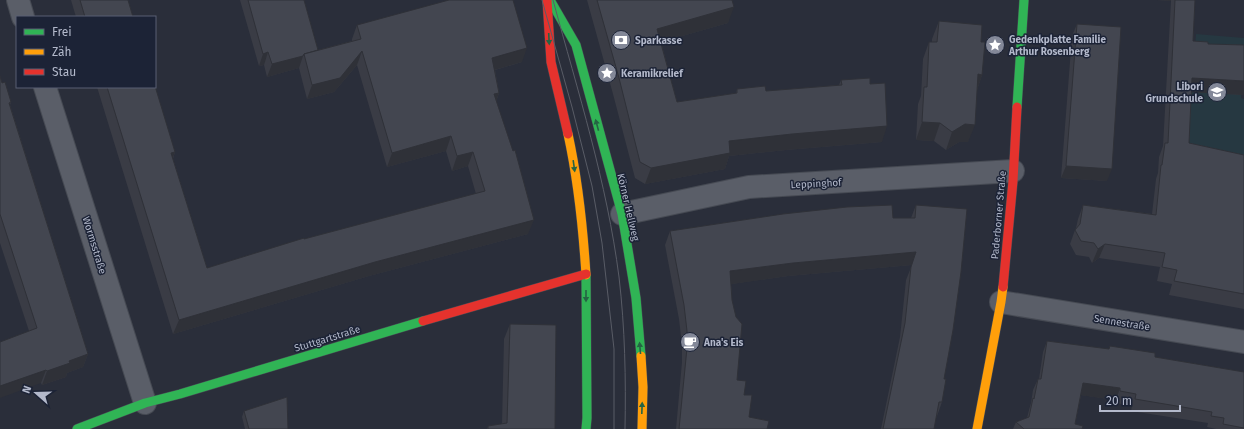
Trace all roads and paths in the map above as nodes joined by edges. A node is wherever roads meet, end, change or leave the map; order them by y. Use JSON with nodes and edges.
{"nodes":[{"id":1,"x":18,"y":0,"type":"edge"},
{"id":2,"x":548,"y":0,"type":"edge"},
{"id":3,"x":1024,"y":0,"type":"edge"},
{"id":4,"x":23,"y":16,"type":"edge"},
{"id":5,"x":45,"y":88,"type":"edge"},
{"id":6,"x":1013,"y":171,"type":"junction"},
{"id":7,"x":622,"y":214,"type":"junction"},
{"id":8,"x":586,"y":274,"type":"junction"},
{"id":9,"x":1001,"y":302,"type":"junction"},
{"id":10,"x":1244,"y":342,"type":"edge"},
{"id":11,"x":145,"y":403,"type":"junction"},
{"id":12,"x":77,"y":429,"type":"edge"},
{"id":13,"x":586,"y":429,"type":"edge"},
{"id":14,"x":642,"y":429,"type":"edge"},
{"id":15,"x":977,"y":429,"type":"edge"}],
"edges":[{"from":1,"to":4,"type":"street"},
{"from":7,"to":2,"type":"street","name":"Körner Hellweg","one_way":true},
{"from":2,"to":8,"type":"street","name":"Körner Hellweg","one_way":true},
{"from":3,"to":6,"type":"street","name":"Paderborner Straße"},
{"from":5,"to":11,"type":"street","name":"Wormsstraße"},
{"from":6,"to":7,"type":"street","name":"Leppinghof"},
{"from":6,"to":9,"type":"street","name":"Paderborner Straße"},
{"from":14,"to":7,"type":"street","name":"Körner Hellweg","one_way":true},
{"from":8,"to":11,"type":"street","name":"Stuttgartstraße"},
{"from":8,"to":13,"type":"street","name":"Körner Hellweg","one_way":true},
{"from":9,"to":10,"type":"street","name":"Sennestraße"},
{"from":9,"to":15,"type":"street","name":"Paderborner Straße"},
{"from":11,"to":12,"type":"street","name":"Stuttgartstraße"}]}
